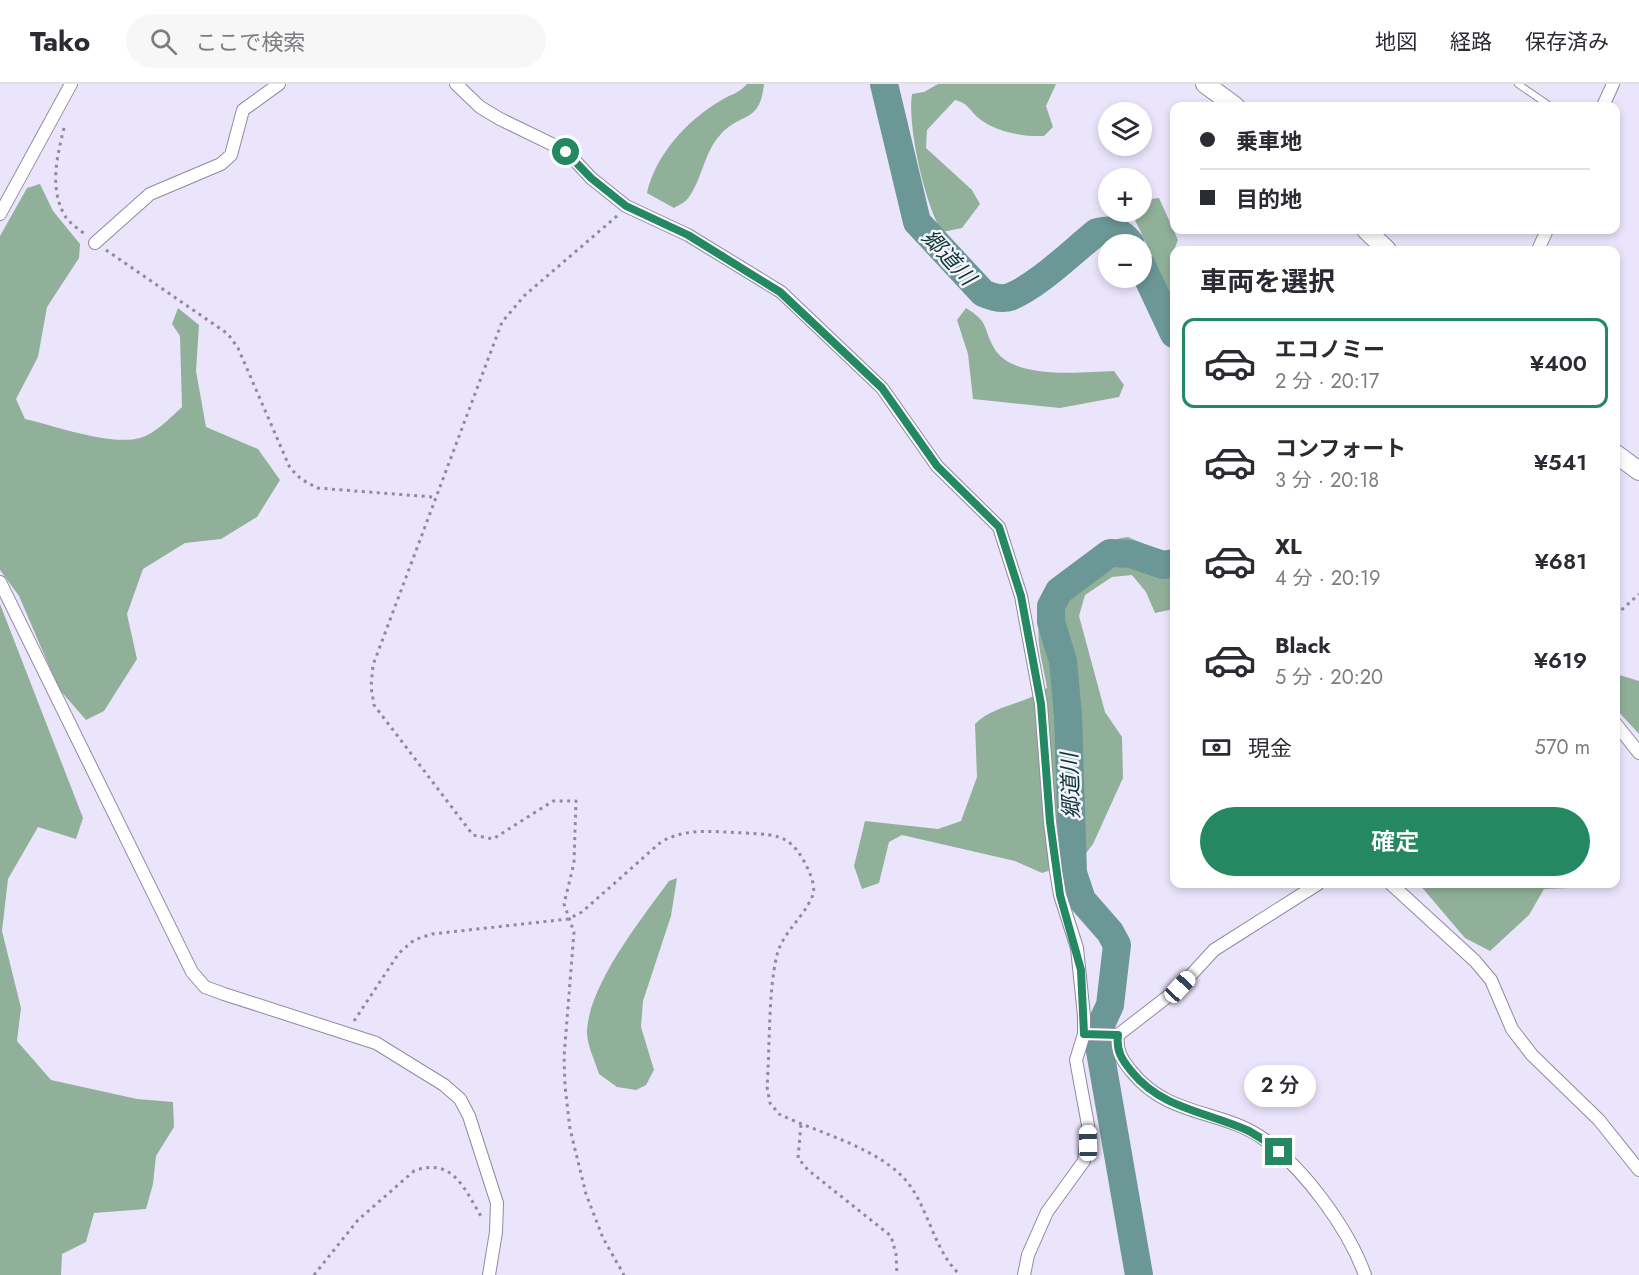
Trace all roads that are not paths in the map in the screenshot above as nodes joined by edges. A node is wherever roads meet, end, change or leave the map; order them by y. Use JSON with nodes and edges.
{"nodes":[{"id":1,"x":71,"y":84,"type":"edge"},
{"id":2,"x":279,"y":84,"type":"edge"},
{"id":3,"x":456,"y":84,"type":"edge"},
{"id":4,"x":1204,"y":84,"type":"edge"},
{"id":5,"x":1518,"y":84,"type":"edge"},
{"id":6,"x":1613,"y":84,"type":"edge"},
{"id":7,"x":1230,"y":102,"type":"edge"},
{"id":8,"x":1544,"y":102,"type":"edge"},
{"id":9,"x":1605,"y":102,"type":"edge"},
{"id":10,"x":0,"y":214,"type":"edge"},
{"id":11,"x":1370,"y":234,"type":"edge"},
{"id":12,"x":95,"y":243,"type":"road end"},
{"id":13,"x":1383,"y":246,"type":"edge"},
{"id":14,"x":1620,"y":457,"type":"edge"},
{"id":15,"x":1639,"y":471,"type":"edge"},
{"id":16,"x":0,"y":582,"type":"edge"},
{"id":17,"x":1620,"y":729,"type":"edge"},
{"id":18,"x":1639,"y":753,"type":"edge"},
{"id":19,"x":1312,"y":888,"type":"edge"},
{"id":20,"x":1395,"y":888,"type":"edge"},
{"id":21,"x":1088,"y":1034,"type":"junction"},
{"id":22,"x":1114,"y":1035,"type":"junction"},
{"id":23,"x":1639,"y":1170,"type":"edge"},
{"id":24,"x":489,"y":1275,"type":"edge"},
{"id":25,"x":1024,"y":1275,"type":"edge"},
{"id":26,"x":1365,"y":1275,"type":"edge"}],
"edges":[{"from":1,"to":10,"type":"street"},
{"from":2,"to":12,"type":"street"},
{"from":3,"to":21,"type":"street"},
{"from":4,"to":7,"type":"street"},
{"from":5,"to":8,"type":"lane"},
{"from":6,"to":9,"type":"street"},
{"from":11,"to":13,"type":"street"},
{"from":14,"to":15,"type":"street"},
{"from":16,"to":24,"type":"street"},
{"from":17,"to":18,"type":"street"},
{"from":19,"to":22,"type":"street"},
{"from":20,"to":23,"type":"street"},
{"from":21,"to":22,"type":"street"},
{"from":21,"to":25,"type":"street"},
{"from":22,"to":26,"type":"street"}]}
